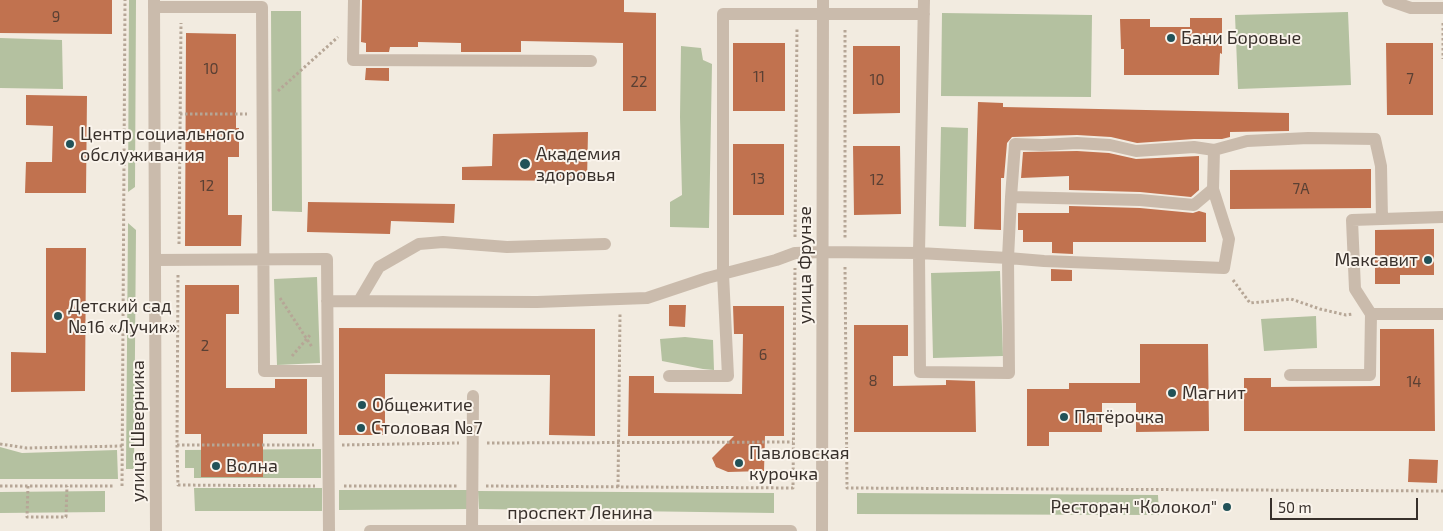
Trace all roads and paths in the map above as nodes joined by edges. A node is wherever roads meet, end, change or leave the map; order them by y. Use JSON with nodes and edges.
{"nodes":[{"id":1,"x":125,"y":0,"type":"edge"},
{"id":2,"x":354,"y":0,"type":"edge"},
{"id":3,"x":823,"y":0,"type":"edge"},
{"id":4,"x":924,"y":0,"type":"edge"},
{"id":5,"x":1388,"y":0,"type":"edge"},
{"id":6,"x":154,"y":3,"type":"edge"},
{"id":7,"x":1443,"y":8,"type":"edge"},
{"id":8,"x":823,"y":14,"type":"junction"},
{"id":9,"x":924,"y":14,"type":"junction"},
{"id":10,"x":354,"y":24,"type":"junction"},
{"id":11,"x":1443,"y":59,"type":"edge"},
{"id":12,"x":591,"y":61,"type":"dead end"},
{"id":13,"x":262,"y":109,"type":"junction"},
{"id":14,"x":180,"y":114,"type":"dead end"},
{"id":15,"x":1214,"y":150,"type":"junction"},
{"id":16,"x":1213,"y":189,"type":"junction"},
{"id":17,"x":1011,"y":197,"type":"junction"},
{"id":18,"x":1443,"y":217,"type":"edge"},
{"id":19,"x":1382,"y":219,"type":"junction"},
{"id":20,"x":605,"y":244,"type":"dead end"},
{"id":21,"x":823,"y":252,"type":"junction"},
{"id":22,"x":919,"y":253,"type":"junction"},
{"id":23,"x":1008,"y":258,"type":"junction"},
{"id":24,"x":155,"y":260,"type":"junction"},
{"id":25,"x":263,"y":260,"type":"junction"},
{"id":26,"x":1224,"y":268,"type":"junction"},
{"id":27,"x":723,"y":274,"type":"junction"},
{"id":28,"x":278,"y":294,"type":"dead end"},
{"id":29,"x":621,"y":299,"type":"junction"},
{"id":30,"x":327,"y":301,"type":"junction"},
{"id":31,"x":359,"y":301,"type":"junction"},
{"id":32,"x":1371,"y":314,"type":"junction"},
{"id":33,"x":1443,"y":314,"type":"edge"},
{"id":34,"x":312,"y":332,"type":"dead end"},
{"id":35,"x":307,"y":340,"type":"junction"},
{"id":36,"x":312,"y":348,"type":"dead end"},
{"id":37,"x":278,"y":371,"type":"junction"},
{"id":38,"x":327,"y":371,"type":"junction"},
{"id":39,"x":1290,"y":375,"type":"dead end"},
{"id":40,"x":669,"y":376,"type":"dead end"},
{"id":41,"x":472,"y":396,"type":"dead end"},
{"id":42,"x":0,"y":444,"type":"edge"},
{"id":43,"x":123,"y":446,"type":"junction"},
{"id":44,"x":0,"y":486,"type":"edge"},
{"id":45,"x":28,"y":486,"type":"junction"},
{"id":46,"x":67,"y":486,"type":"junction"},
{"id":47,"x":115,"y":486,"type":"dead end"},
{"id":48,"x":122,"y":486,"type":"dead end"},
{"id":49,"x":618,"y":487,"type":"dead end"},
{"id":50,"x":847,"y":488,"type":"dead end"},
{"id":51,"x":1443,"y":492,"type":"edge"},
{"id":52,"x":472,"y":530,"type":"edge"},
{"id":53,"x":578,"y":530,"type":"edge"},
{"id":54,"x":156,"y":531,"type":"edge"},
{"id":55,"x":329,"y":531,"type":"edge"},
{"id":56,"x":370,"y":531,"type":"edge"},
{"id":57,"x":790,"y":531,"type":"edge"},
{"id":58,"x":822,"y":531,"type":"edge"}],
"edges":[{"from":1,"to":43,"type":"path"},
{"from":2,"to":10,"type":"street"},
{"from":3,"to":8,"type":"street","name":"улица Фрунзе"},
{"from":4,"to":9,"type":"street"},
{"from":5,"to":7,"type":"street"},
{"from":6,"to":13,"type":"street"},
{"from":6,"to":24,"type":"street","name":"улица Шверника"},
{"from":7,"to":11,"type":"path"},
{"from":8,"to":9,"type":"street"},
{"from":8,"to":21,"type":"street","name":"улица Фрунзе"},
{"from":8,"to":27,"type":"street"},
{"from":9,"to":22,"type":"street"},
{"from":10,"to":12,"type":"street"},
{"from":10,"to":13,"type":"path"},
{"from":13,"to":14,"type":"path"},
{"from":13,"to":25,"type":"street"},
{"from":15,"to":16,"type":"street"},
{"from":15,"to":17,"type":"street"},
{"from":15,"to":19,"type":"street"},
{"from":16,"to":17,"type":"street"},
{"from":16,"to":26,"type":"street"},
{"from":17,"to":23,"type":"street"},
{"from":18,"to":19,"type":"street"},
{"from":19,"to":32,"type":"street"},
{"from":20,"to":31,"type":"street"},
{"from":21,"to":22,"type":"street"},
{"from":21,"to":27,"type":"street"},
{"from":21,"to":58,"type":"street","name":"улица Фрунзе"},
{"from":22,"to":23,"type":"street"},
{"from":22,"to":23,"type":"street"},
{"from":23,"to":26,"type":"street"},
{"from":24,"to":25,"type":"street"},
{"from":24,"to":54,"type":"street","name":"улица Шверника"},
{"from":25,"to":30,"type":"street"},
{"from":25,"to":37,"type":"street"},
{"from":26,"to":32,"type":"path"},
{"from":27,"to":29,"type":"street"},
{"from":27,"to":40,"type":"street"},
{"from":28,"to":35,"type":"path"},
{"from":29,"to":31,"type":"street"},
{"from":29,"to":49,"type":"path"},
{"from":30,"to":31,"type":"street"},
{"from":30,"to":38,"type":"street"},
{"from":32,"to":33,"type":"street"},
{"from":32,"to":39,"type":"street"},
{"from":34,"to":35,"type":"path"},
{"from":35,"to":36,"type":"path"},
{"from":35,"to":37,"type":"path"},
{"from":37,"to":38,"type":"street"},
{"from":38,"to":55,"type":"street"},
{"from":41,"to":52,"type":"street"},
{"from":42,"to":43,"type":"path"},
{"from":43,"to":48,"type":"path"},
{"from":44,"to":45,"type":"path"},
{"from":45,"to":46,"type":"path"},
{"from":45,"to":46,"type":"path"},
{"from":46,"to":47,"type":"path"},
{"from":50,"to":51,"type":"path"},
{"from":52,"to":53,"type":"street","name":"проспект Ленина"},
{"from":52,"to":56,"type":"street","name":"проспект Ленина"},
{"from":53,"to":57,"type":"street","name":"проспект Ленина"}]}
